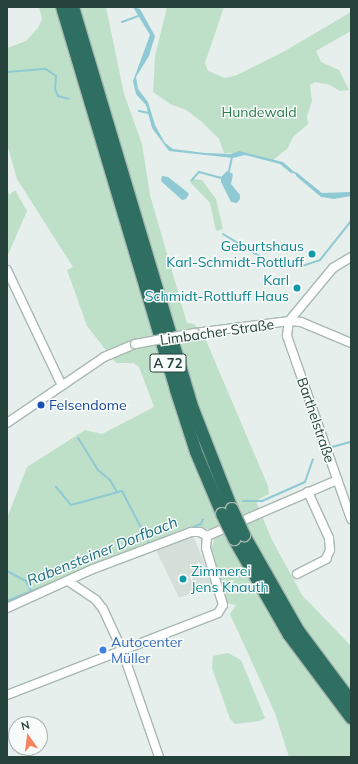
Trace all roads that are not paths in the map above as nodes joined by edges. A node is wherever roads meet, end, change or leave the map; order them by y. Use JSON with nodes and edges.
{"nodes":[{"id":1,"x":62,"y":7,"type":"edge"},
{"id":2,"x":73,"y":7,"type":"edge"},
{"id":3,"x":351,"y":257,"type":"edge"},
{"id":4,"x":7,"y":270,"type":"edge"},
{"id":5,"x":289,"y":321,"type":"junction"},
{"id":6,"x":351,"y":343,"type":"edge"},
{"id":7,"x":62,"y":386,"type":"junction"},
{"id":8,"x":7,"y":423,"type":"edge"},
{"id":9,"x":337,"y":480,"type":"junction"},
{"id":10,"x":308,"y":492,"type":"junction"},
{"id":11,"x":227,"y":511,"type":"junction"},
{"id":12,"x":351,"y":519,"type":"edge"},
{"id":13,"x":207,"y":536,"type":"junction"},
{"id":14,"x":239,"y":537,"type":"junction"},
{"id":15,"x":297,"y":574,"type":"dead end"},
{"id":16,"x":68,"y":581,"type":"junction"},
{"id":17,"x":7,"y":608,"type":"edge"},
{"id":18,"x":122,"y":650,"type":"junction"},
{"id":19,"x":7,"y":695,"type":"edge"},
{"id":20,"x":351,"y":701,"type":"edge"},
{"id":21,"x":351,"y":718,"type":"edge"},
{"id":22,"x":159,"y":757,"type":"edge"}],
"edges":[{"from":1,"to":11,"type":"highway","number":"A 72"},
{"from":2,"to":11,"type":"highway","number":"A 72"},
{"from":3,"to":5,"type":"street","name":"Limbacher Straße"},
{"from":4,"to":7,"type":"street"},
{"from":5,"to":6,"type":"street"},
{"from":5,"to":7,"type":"street","name":"Limbacher Straße","bridge":true},
{"from":5,"to":9,"type":"street","name":"Barthelstraße"},
{"from":7,"to":8,"type":"street","name":"Limbacher Straße"},
{"from":9,"to":10,"type":"street"},
{"from":9,"to":12,"type":"street","name":"Barthelstraße"},
{"from":10,"to":13,"type":"street"},
{"from":10,"to":15,"type":"street"},
{"from":11,"to":14,"type":"highway","number":"A 72","bridge":true},
{"from":13,"to":16,"type":"street"},
{"from":13,"to":18,"type":"street"},
{"from":14,"to":20,"type":"highway","number":"A 72"},
{"from":14,"to":21,"type":"highway","number":"A 72"},
{"from":16,"to":17,"type":"street"},
{"from":16,"to":18,"type":"street"},
{"from":18,"to":19,"type":"street"},
{"from":18,"to":22,"type":"street"}]}
